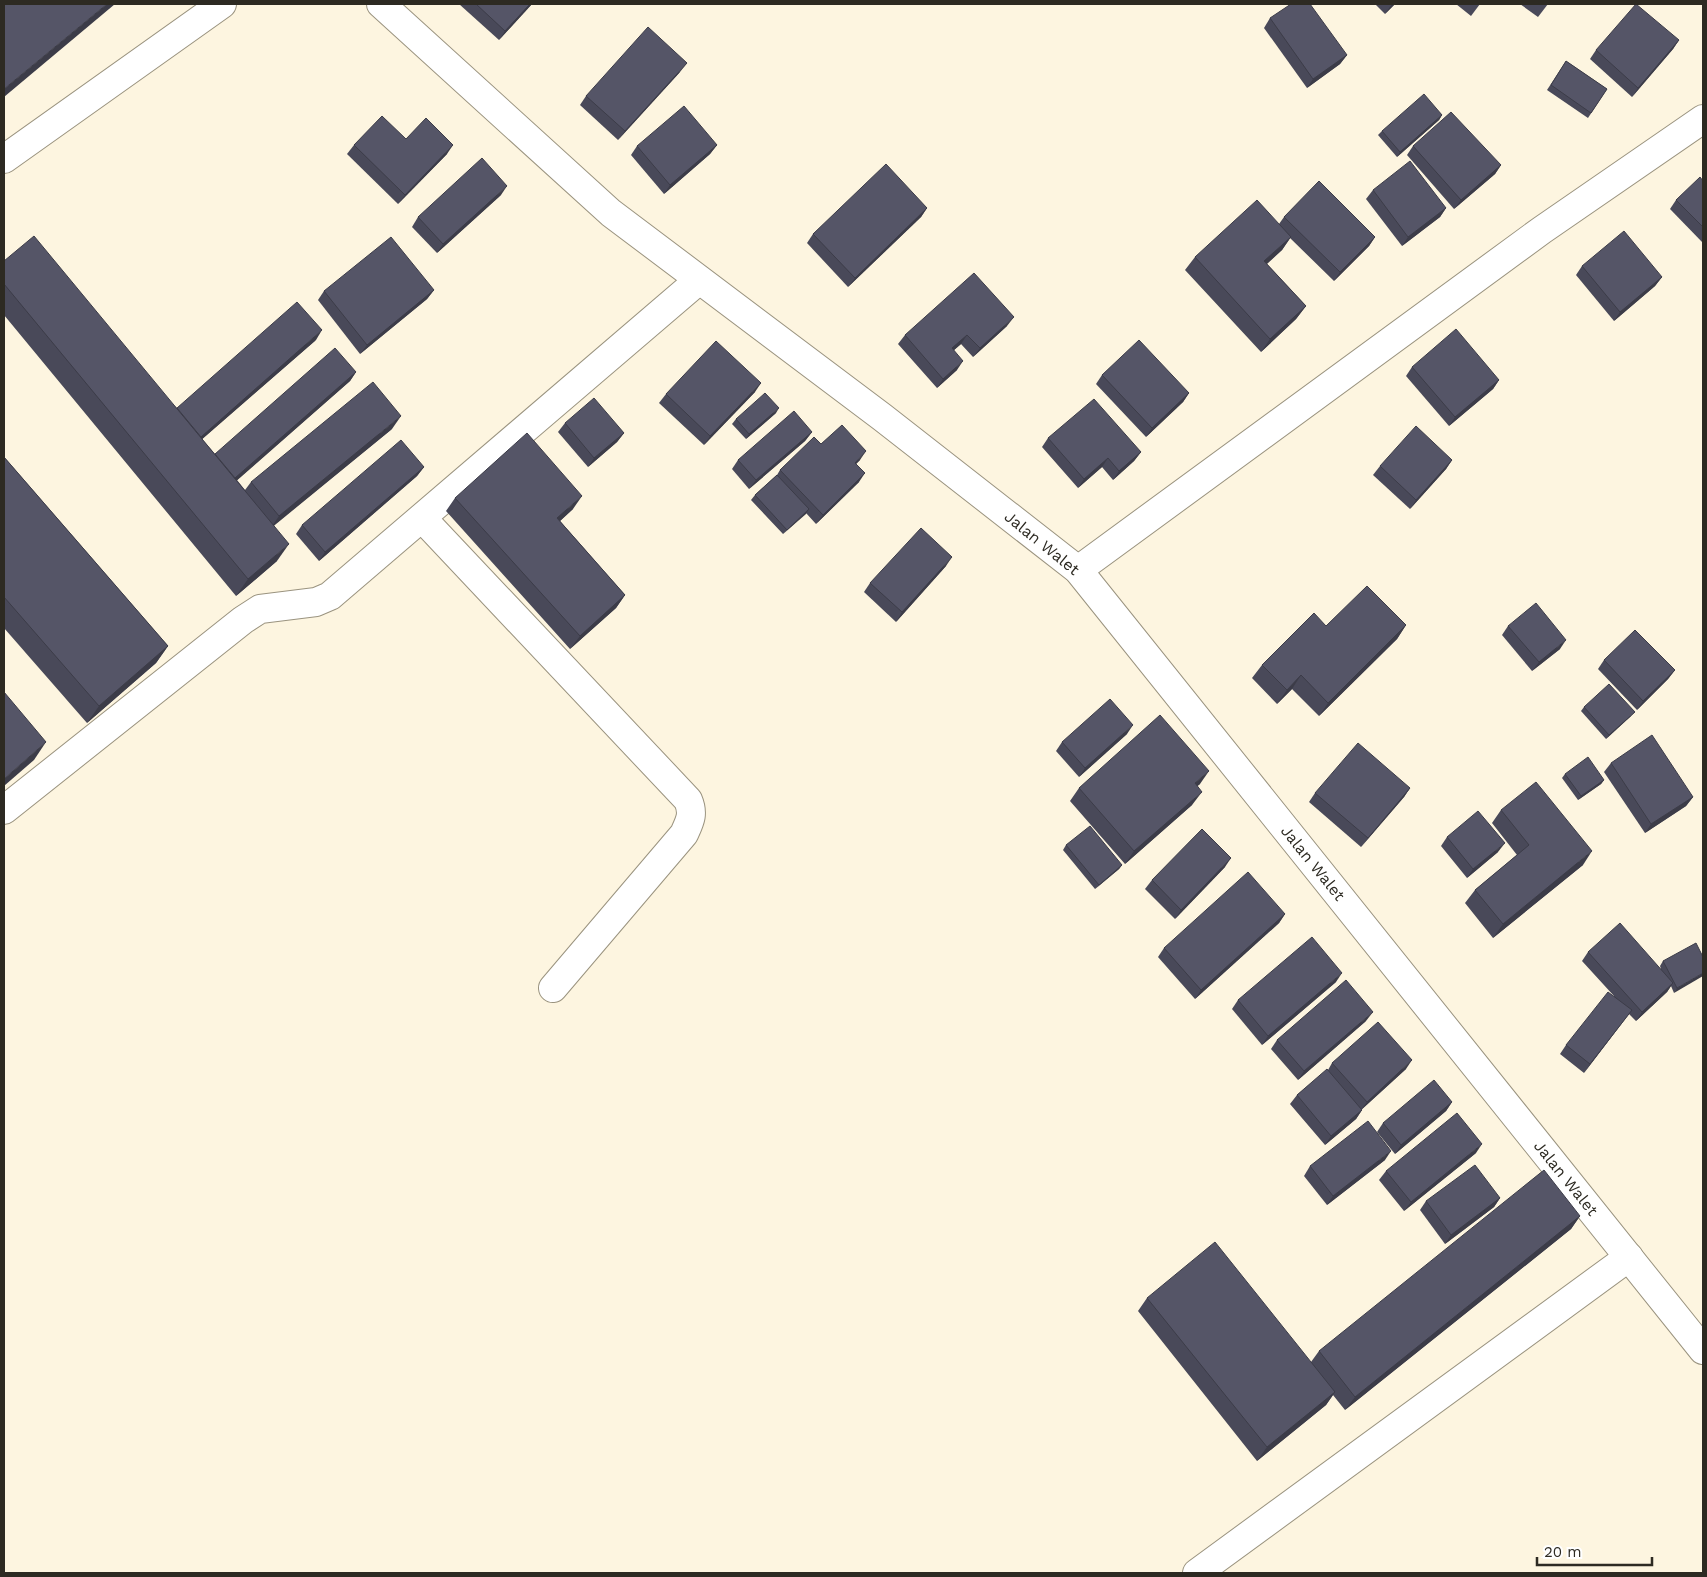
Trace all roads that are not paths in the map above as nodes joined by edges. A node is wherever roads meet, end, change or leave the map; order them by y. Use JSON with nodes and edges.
{"nodes":[{"id":1,"x":222,"y":4,"type":"edge"},
{"id":2,"x":381,"y":4,"type":"edge"},
{"id":3,"x":1703,"y":118,"type":"edge"},
{"id":4,"x":4,"y":159,"type":"edge"},
{"id":5,"x":699,"y":280,"type":"junction"},
{"id":6,"x":422,"y":518,"type":"junction"},
{"id":7,"x":1078,"y":570,"type":"junction"},
{"id":8,"x":4,"y":810,"type":"edge"},
{"id":9,"x":553,"y":988,"type":"dead end"},
{"id":10,"x":1629,"y":1256,"type":"junction"},
{"id":11,"x":1703,"y":1350,"type":"edge"},
{"id":12,"x":1197,"y":1573,"type":"edge"}],
"edges":[{"from":1,"to":4,"type":"street"},
{"from":2,"to":5,"type":"street","name":"Jalan Walet"},
{"from":3,"to":7,"type":"street"},
{"from":5,"to":6,"type":"street"},
{"from":5,"to":7,"type":"street","name":"Jalan Walet"},
{"from":6,"to":8,"type":"street"},
{"from":6,"to":9,"type":"street"},
{"from":7,"to":10,"type":"street","name":"Jalan Walet"},
{"from":10,"to":11,"type":"street","name":"Jalan Walet"},
{"from":10,"to":12,"type":"street"}]}
